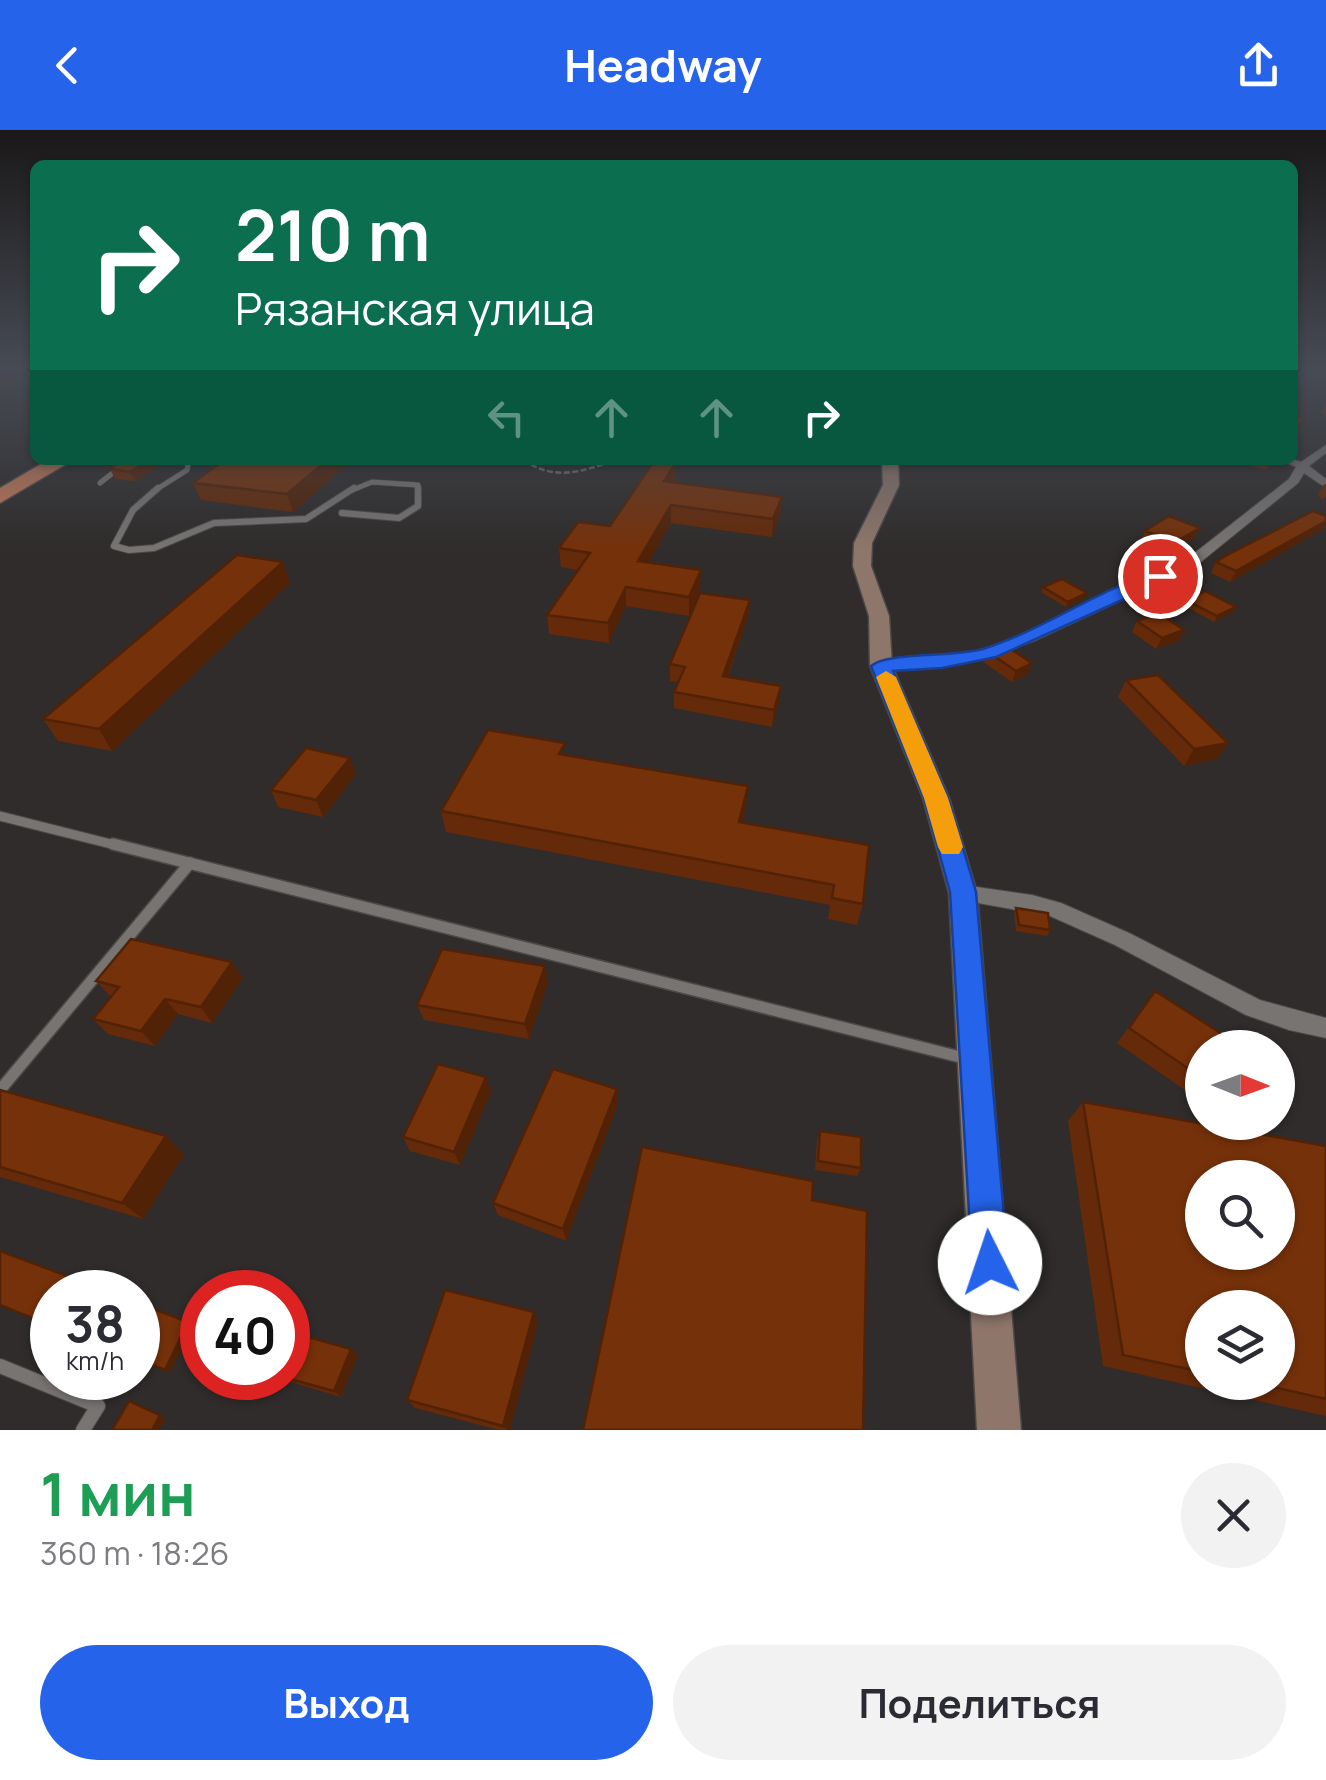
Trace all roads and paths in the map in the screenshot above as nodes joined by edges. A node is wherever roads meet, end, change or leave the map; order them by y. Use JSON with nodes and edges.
{"nodes":[{"id":1,"x":1326,"y":448,"type":"edge"},
{"id":2,"x":1298,"y":464,"type":"edge"},
{"id":3,"x":54,"y":465,"type":"edge"},
{"id":4,"x":123,"y":465,"type":"edge"},
{"id":5,"x":188,"y":465,"type":"edge"},
{"id":6,"x":531,"y":465,"type":"edge"},
{"id":7,"x":599,"y":465,"type":"edge"},
{"id":8,"x":890,"y":465,"type":"edge"},
{"id":9,"x":1302,"y":466,"type":"junction"},
{"id":10,"x":100,"y":483,"type":"dead end"},
{"id":11,"x":1326,"y":485,"type":"edge"},
{"id":12,"x":0,"y":497,"type":"edge"},
{"id":13,"x":342,"y":512,"type":"dead end"},
{"id":14,"x":881,"y":666,"type":"junction"},
{"id":15,"x":0,"y":816,"type":"edge"},
{"id":16,"x":190,"y":863,"type":"junction"},
{"id":17,"x":963,"y":892,"type":"junction"},
{"id":18,"x":1326,"y":1028,"type":"edge"},
{"id":19,"x":976,"y":1061,"type":"junction"},
{"id":20,"x":0,"y":1090,"type":"edge"},
{"id":21,"x":0,"y":1366,"type":"edge"},
{"id":22,"x":83,"y":1430,"type":"edge"},
{"id":23,"x":999,"y":1430,"type":"edge"}],
"edges":[{"from":1,"to":9,"type":"street"},
{"from":2,"to":9,"type":"street"},
{"from":3,"to":12,"type":"highway"},
{"from":4,"to":10,"type":"lane"},
{"from":5,"to":13,"type":"lane"},
{"from":6,"to":7,"type":"path"},
{"from":8,"to":14,"type":"street"},
{"from":9,"to":11,"type":"street"},
{"from":9,"to":14,"type":"street"},
{"from":14,"to":17,"type":"street"},
{"from":15,"to":16,"type":"lane"},
{"from":16,"to":19,"type":"lane"},
{"from":16,"to":20,"type":"lane"},
{"from":17,"to":18,"type":"street"},
{"from":17,"to":19,"type":"street"},
{"from":19,"to":23,"type":"street"},
{"from":21,"to":22,"type":"lane"}]}
